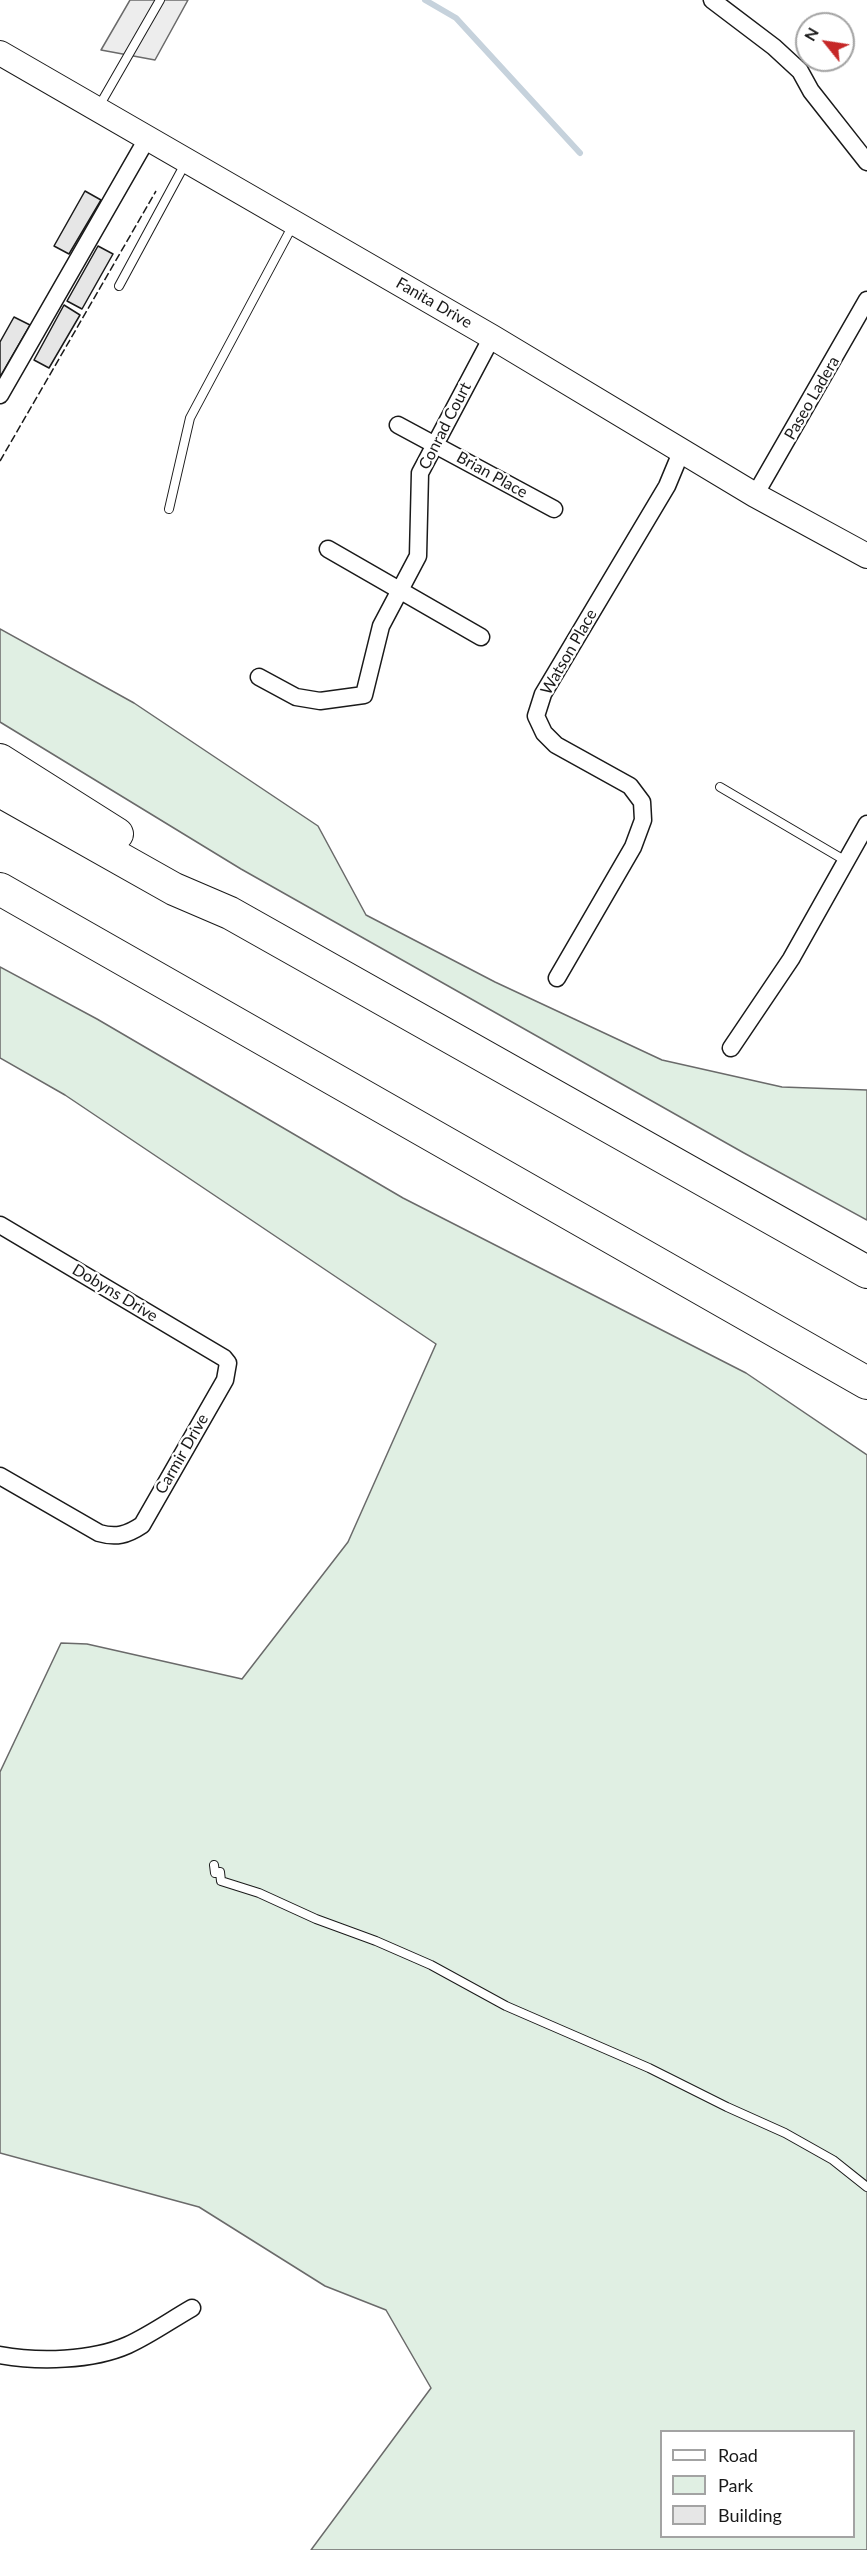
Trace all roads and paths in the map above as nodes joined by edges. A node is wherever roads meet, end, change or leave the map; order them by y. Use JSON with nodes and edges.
{"nodes":[{"id":1,"x":160,"y":0,"type":"edge"},
{"id":2,"x":712,"y":0,"type":"edge"},
{"id":3,"x":0,"y":53,"type":"edge"},
{"id":4,"x":98,"y":109,"type":"junction"},
{"id":5,"x":148,"y":137,"type":"junction"},
{"id":6,"x":187,"y":159,"type":"junction"},
{"id":7,"x":867,"y":162,"type":"edge"},
{"id":8,"x":295,"y":222,"type":"junction"},
{"id":9,"x":119,"y":285,"type":"dead end"},
{"id":10,"x":867,"y":300,"type":"edge"},
{"id":11,"x":492,"y":337,"type":"junction"},
{"id":12,"x":0,"y":395,"type":"edge"},
{"id":13,"x":398,"y":425,"type":"dead end"},
{"id":14,"x":435,"y":444,"type":"junction"},
{"id":15,"x":682,"y":450,"type":"junction"},
{"id":16,"x":755,"y":495,"type":"junction"},
{"id":17,"x":169,"y":509,"type":"dead end"},
{"id":18,"x":554,"y":509,"type":"dead end"},
{"id":19,"x":328,"y":549,"type":"dead end"},
{"id":20,"x":867,"y":556,"type":"edge"},
{"id":21,"x":401,"y":589,"type":"junction"},
{"id":22,"x":481,"y":638,"type":"dead end"},
{"id":23,"x":259,"y":677,"type":"dead end"},
{"id":24,"x":0,"y":760,"type":"edge"},
{"id":25,"x":720,"y":787,"type":"dead end"},
{"id":26,"x":0,"y":791,"type":"edge"},
{"id":27,"x":867,"y":824,"type":"edge"},
{"id":28,"x":846,"y":861,"type":"junction"},
{"id":29,"x":0,"y":889,"type":"edge"},
{"id":30,"x":0,"y":912,"type":"edge"},
{"id":31,"x":230,"y":914,"type":"junction"},
{"id":32,"x":557,"y":978,"type":"dead end"},
{"id":33,"x":731,"y":1048,"type":"dead end"},
{"id":34,"x":294,"y":1057,"type":"junction"},
{"id":35,"x":0,"y":1225,"type":"edge"},
{"id":36,"x":867,"y":1272,"type":"edge"},
{"id":37,"x":228,"y":1363,"type":"joint"},
{"id":38,"x":867,"y":1383,"type":"edge"},
{"id":39,"x":0,"y":1476,"type":"edge"},
{"id":40,"x":214,"y":1865,"type":"dead end"},
{"id":41,"x":867,"y":2187,"type":"edge"},
{"id":42,"x":192,"y":2308,"type":"dead end"},
{"id":43,"x":0,"y":2355,"type":"edge"}],
"edges":[{"from":1,"to":4,"type":"lane"},
{"from":2,"to":7,"type":"street"},
{"from":3,"to":4,"type":"main road","name":"Fanita Drive"},
{"from":4,"to":5,"type":"main road","name":"Fanita Drive"},
{"from":5,"to":6,"type":"main road","name":"Fanita Drive"},
{"from":5,"to":12,"type":"street"},
{"from":6,"to":8,"type":"main road","name":"Fanita Drive"},
{"from":6,"to":9,"type":"lane"},
{"from":8,"to":11,"type":"main road","name":"Fanita Drive"},
{"from":8,"to":17,"type":"lane"},
{"from":10,"to":16,"type":"street","name":"Paseo Ladera"},
{"from":11,"to":14,"type":"street","name":"Conrad Court"},
{"from":11,"to":15,"type":"main road","name":"Fanita Drive"},
{"from":13,"to":14,"type":"street","name":"Brian Place"},
{"from":14,"to":18,"type":"street","name":"Brian Place"},
{"from":14,"to":21,"type":"street","name":"Conrad Court"},
{"from":15,"to":16,"type":"main road","name":"Fanita Drive"},
{"from":15,"to":32,"type":"street","name":"Watson Place"},
{"from":16,"to":20,"type":"main road","name":"Fanita Drive"},
{"from":19,"to":21,"type":"street"},
{"from":21,"to":22,"type":"street"},
{"from":21,"to":23,"type":"street","name":"Conrad Court"},
{"from":24,"to":31,"type":"highway"},
{"from":25,"to":28,"type":"lane"},
{"from":26,"to":31,"type":"highway"},
{"from":27,"to":28,"type":"street"},
{"from":28,"to":33,"type":"street"},
{"from":29,"to":34,"type":"highway"},
{"from":30,"to":34,"type":"highway"},
{"from":31,"to":36,"type":"highway"},
{"from":34,"to":38,"type":"highway"},
{"from":35,"to":37,"type":"street","name":"Dobyns Drive"},
{"from":37,"to":39,"type":"street","name":"Carmir Drive"},
{"from":40,"to":41,"type":"lane"},
{"from":42,"to":43,"type":"street"}]}
